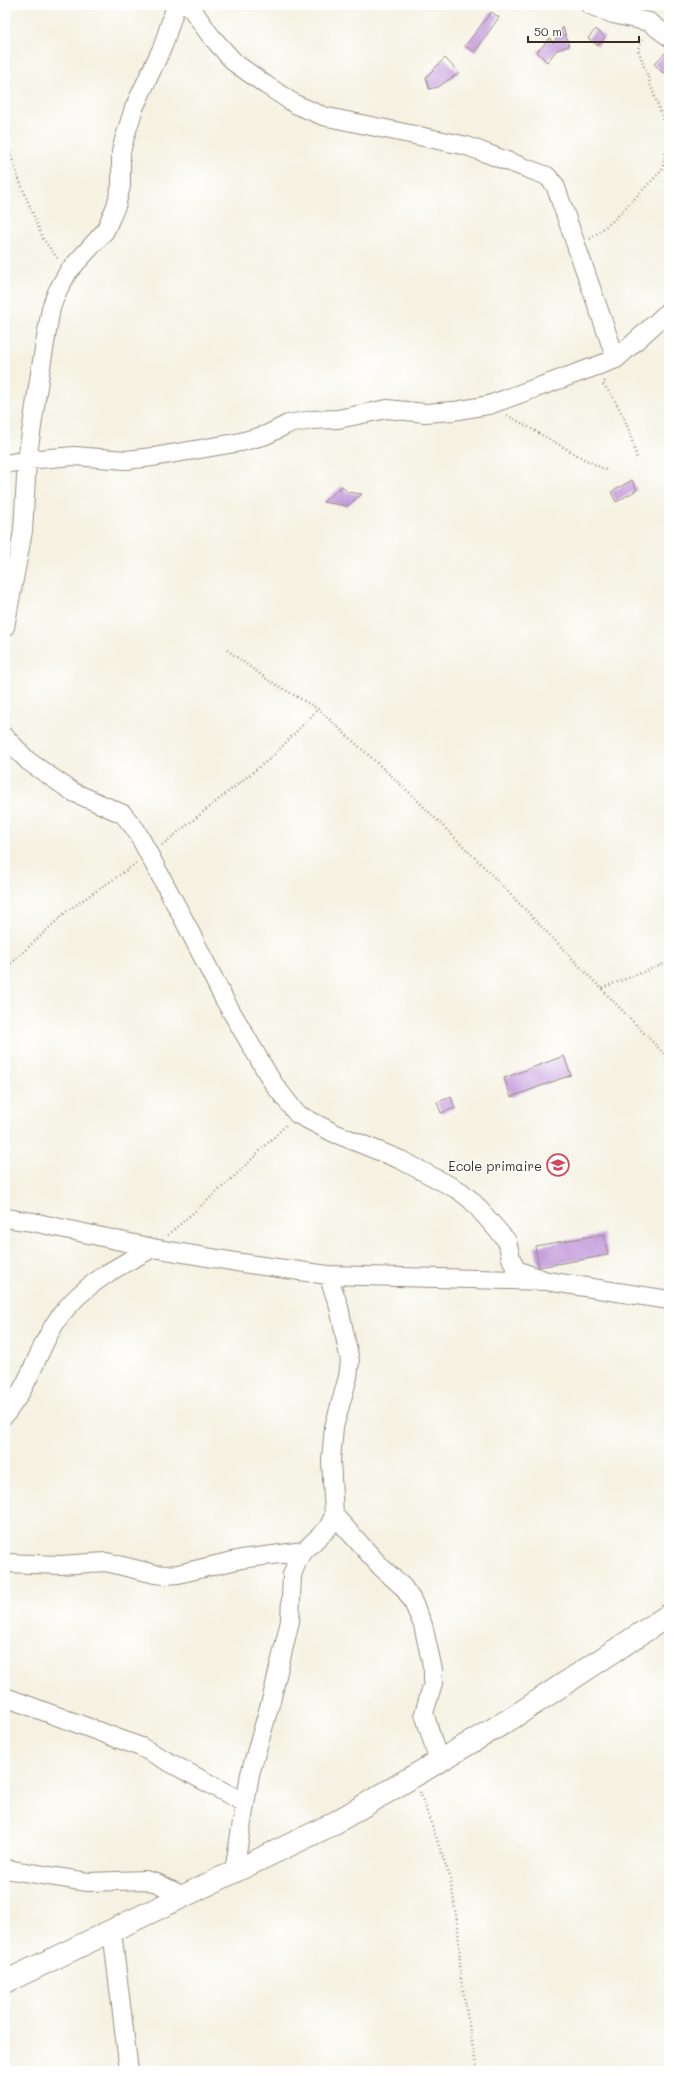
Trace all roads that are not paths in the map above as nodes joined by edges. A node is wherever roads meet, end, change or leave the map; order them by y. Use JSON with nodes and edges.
{"nodes":[{"id":1,"x":176,"y":5,"type":"edge"},
{"id":2,"x":188,"y":5,"type":"edge"},
{"id":3,"x":590,"y":5,"type":"edge"},
{"id":4,"x":669,"y":37,"type":"edge"},
{"id":5,"x":669,"y":311,"type":"edge"},
{"id":6,"x":616,"y":359,"type":"junction"},
{"id":7,"x":28,"y":460,"type":"junction"},
{"id":8,"x":5,"y":464,"type":"edge"},
{"id":9,"x":5,"y":626,"type":"edge"},
{"id":10,"x":5,"y":737,"type":"edge"},
{"id":11,"x":5,"y":1218,"type":"edge"},
{"id":12,"x":153,"y":1248,"type":"junction"},
{"id":13,"x":328,"y":1275,"type":"junction"},
{"id":14,"x":547,"y":1281,"type":"junction"},
{"id":15,"x":669,"y":1300,"type":"edge"},
{"id":16,"x":5,"y":1414,"type":"edge"},
{"id":17,"x":334,"y":1515,"type":"junction"},
{"id":18,"x":304,"y":1551,"type":"junction"},
{"id":19,"x":5,"y":1563,"type":"edge"},
{"id":20,"x":669,"y":1615,"type":"edge"},
{"id":21,"x":5,"y":1697,"type":"edge"},
{"id":22,"x":439,"y":1762,"type":"junction"},
{"id":23,"x":245,"y":1803,"type":"junction"},
{"id":24,"x":5,"y":1869,"type":"edge"},
{"id":25,"x":234,"y":1871,"type":"junction"},
{"id":26,"x":183,"y":1896,"type":"junction"},
{"id":27,"x":112,"y":1931,"type":"junction"},
{"id":28,"x":5,"y":1982,"type":"edge"},
{"id":29,"x":130,"y":2071,"type":"edge"}],
"edges":[{"from":1,"to":7,"type":"street"},
{"from":2,"to":6,"type":"street"},
{"from":3,"to":4,"type":"street"},
{"from":5,"to":6,"type":"street"},
{"from":6,"to":7,"type":"street"},
{"from":7,"to":8,"type":"street"},
{"from":7,"to":9,"type":"street"},
{"from":10,"to":14,"type":"street"},
{"from":11,"to":12,"type":"street"},
{"from":12,"to":13,"type":"street"},
{"from":12,"to":16,"type":"street"},
{"from":13,"to":14,"type":"street"},
{"from":13,"to":17,"type":"street"},
{"from":14,"to":15,"type":"street"},
{"from":17,"to":18,"type":"street"},
{"from":17,"to":22,"type":"street"},
{"from":18,"to":19,"type":"street"},
{"from":18,"to":23,"type":"street"},
{"from":20,"to":22,"type":"street"},
{"from":21,"to":23,"type":"street"},
{"from":22,"to":25,"type":"street"},
{"from":23,"to":25,"type":"street"},
{"from":24,"to":26,"type":"street"},
{"from":25,"to":26,"type":"street"},
{"from":26,"to":27,"type":"street"},
{"from":27,"to":28,"type":"street"},
{"from":27,"to":29,"type":"street"}]}
